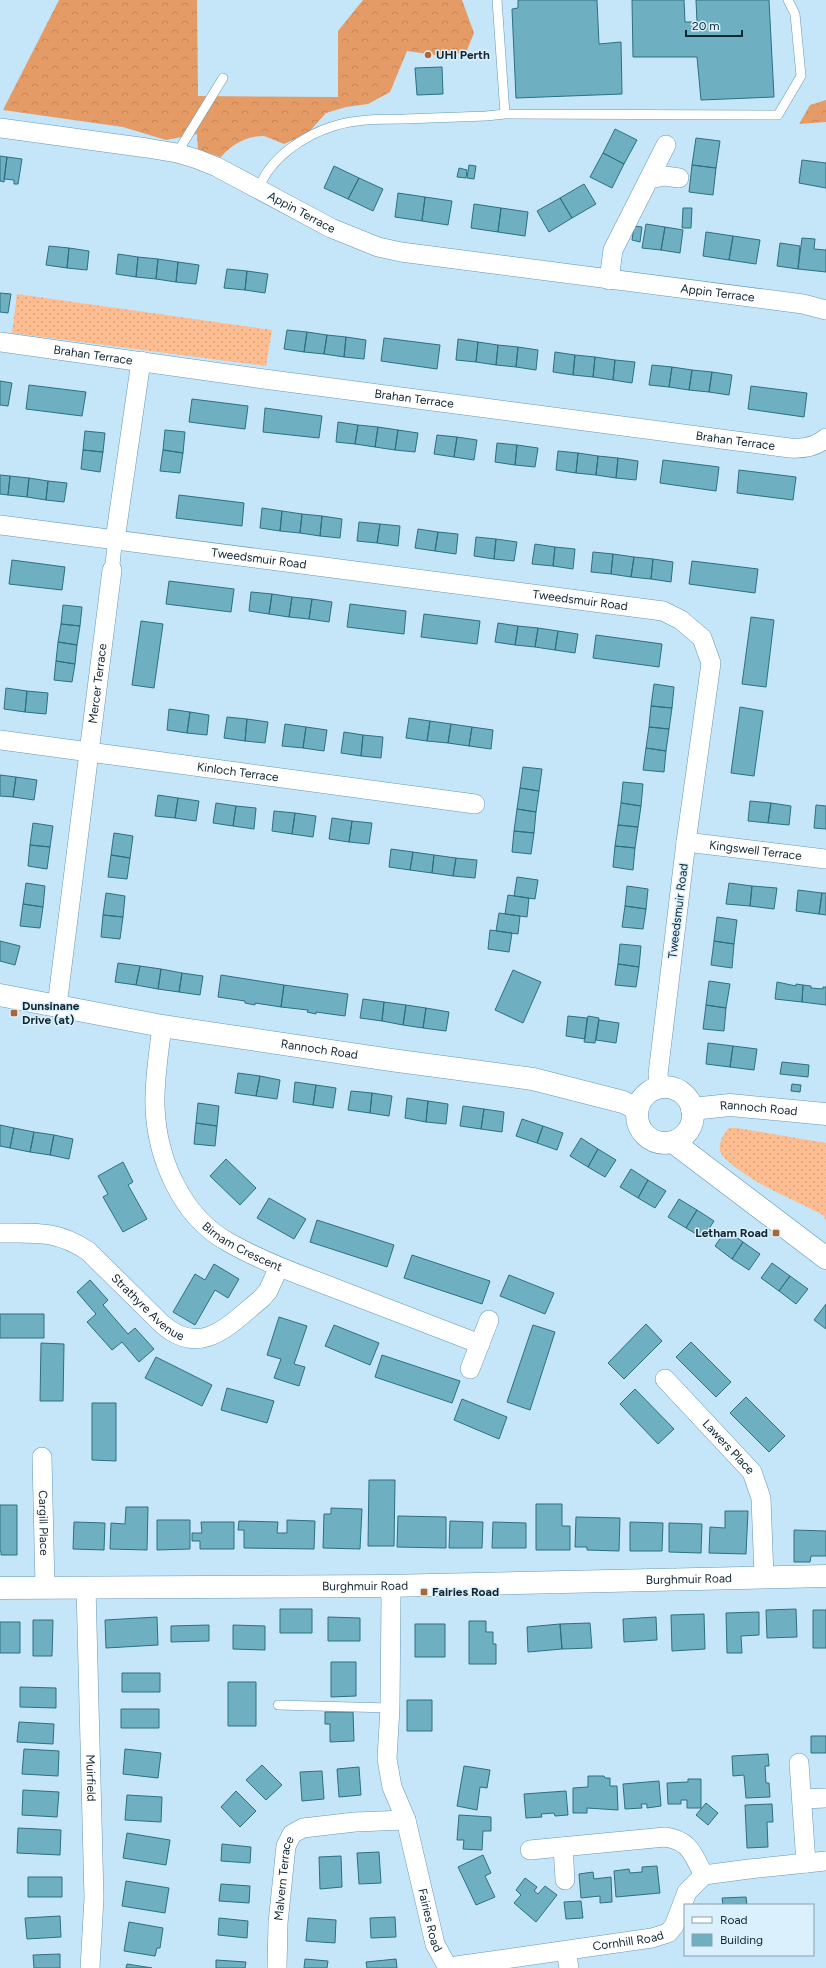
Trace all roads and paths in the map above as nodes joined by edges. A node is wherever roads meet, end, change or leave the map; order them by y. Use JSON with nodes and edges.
{"nodes":[{"id":1,"x":498,"y":0,"type":"edge"},
{"id":2,"x":788,"y":0,"type":"edge"},
{"id":3,"x":223,"y":78,"type":"dead end"},
{"id":4,"x":505,"y":114,"type":"junction"},
{"id":5,"x":0,"y":128,"type":"edge"},
{"id":6,"x":666,"y":145,"type":"dead end"},
{"id":7,"x":177,"y":153,"type":"junction"},
{"id":8,"x":679,"y":178,"type":"dead end"},
{"id":9,"x":649,"y":179,"type":"junction"},
{"id":10,"x":258,"y":188,"type":"junction"},
{"id":11,"x":608,"y":280,"type":"junction"},
{"id":12,"x":826,"y":310,"type":"edge"},
{"id":13,"x":0,"y":342,"type":"edge"},
{"id":14,"x":141,"y":361,"type":"junction"},
{"id":15,"x":826,"y":438,"type":"edge"},
{"id":16,"x":0,"y":525,"type":"edge"},
{"id":17,"x":115,"y":540,"type":"junction"},
{"id":18,"x":112,"y":570,"type":"joint"},
{"id":19,"x":0,"y":740,"type":"edge"},
{"id":20,"x":89,"y":751,"type":"junction"},
{"id":21,"x":475,"y":804,"type":"dead end"},
{"id":22,"x":686,"y":842,"type":"junction"},
{"id":23,"x":826,"y":859,"type":"edge"},
{"id":24,"x":0,"y":995,"type":"edge"},
{"id":25,"x":57,"y":1006,"type":"junction"},
{"id":26,"x":162,"y":1026,"type":"junction"},
{"id":27,"x":660,"y":1087,"type":"junction"},
{"id":28,"x":637,"y":1109,"type":"junction"},
{"id":29,"x":692,"y":1109,"type":"junction"},
{"id":30,"x":826,"y":1114,"type":"edge"},
{"id":31,"x":673,"y":1142,"type":"junction"},
{"id":32,"x":0,"y":1233,"type":"edge"},
{"id":33,"x":826,"y":1258,"type":"edge"},
{"id":34,"x":279,"y":1267,"type":"junction"},
{"id":35,"x":489,"y":1320,"type":"dead end"},
{"id":36,"x":480,"y":1344,"type":"junction"},
{"id":37,"x":470,"y":1369,"type":"dead end"},
{"id":38,"x":665,"y":1379,"type":"dead end"},
{"id":39,"x":42,"y":1457,"type":"dead end"},
{"id":40,"x":826,"y":1576,"type":"edge"},
{"id":41,"x":764,"y":1577,"type":"junction"},
{"id":42,"x":387,"y":1586,"type":"junction"},
{"id":43,"x":86,"y":1587,"type":"junction"},
{"id":44,"x":0,"y":1588,"type":"edge"},
{"id":45,"x":45,"y":1588,"type":"junction"},
{"id":46,"x":278,"y":1705,"type":"dead end"},
{"id":47,"x":390,"y":1708,"type":"junction"},
{"id":48,"x":799,"y":1763,"type":"dead end"},
{"id":49,"x":826,"y":1798,"type":"edge"},
{"id":50,"x":802,"y":1799,"type":"junction"},
{"id":51,"x":406,"y":1820,"type":"junction"},
{"id":52,"x":563,"y":1847,"type":"junction"},
{"id":53,"x":530,"y":1850,"type":"dead end"},
{"id":54,"x":826,"y":1861,"type":"edge"},
{"id":55,"x":806,"y":1863,"type":"junction"},
{"id":56,"x":704,"y":1875,"type":"junction"},
{"id":57,"x":565,"y":1880,"type":"dead end"},
{"id":58,"x":568,"y":1959,"type":"edge"},
{"id":59,"x":90,"y":1968,"type":"edge"},
{"id":60,"x":277,"y":1968,"type":"edge"},
{"id":61,"x":448,"y":1968,"type":"edge"}],
"edges":[{"from":1,"to":4,"type":"lane"},
{"from":2,"to":4,"type":"lane"},
{"from":3,"to":7,"type":"lane"},
{"from":4,"to":10,"type":"lane"},
{"from":5,"to":7,"type":"street","name":"Appin Terrace"},
{"from":6,"to":9,"type":"street"},
{"from":7,"to":10,"type":"street","name":"Appin Terrace"},
{"from":8,"to":9,"type":"street"},
{"from":9,"to":11,"type":"street"},
{"from":10,"to":11,"type":"street","name":"Appin Terrace"},
{"from":11,"to":12,"type":"street","name":"Appin Terrace"},
{"from":13,"to":14,"type":"street","name":"Brahan Terrace"},
{"from":14,"to":15,"type":"street","name":"Brahan Terrace"},
{"from":14,"to":17,"type":"street","name":"Mercer Terrace"},
{"from":16,"to":17,"type":"street","name":"Tweedsmuir Road"},
{"from":17,"to":18,"type":"street","name":"Mercer Terrace"},
{"from":17,"to":22,"type":"street","name":"Tweedsmuir Road"},
{"from":18,"to":20,"type":"street","name":"Mercer Terrace"},
{"from":19,"to":20,"type":"street","name":"Kinloch Terrace"},
{"from":20,"to":21,"type":"street","name":"Kinloch Terrace"},
{"from":20,"to":25,"type":"street","name":"Mercer Terrace"},
{"from":22,"to":23,"type":"street","name":"Kingswell Terrace"},
{"from":22,"to":27,"type":"street","name":"Tweedsmuir Road"},
{"from":24,"to":25,"type":"street","name":"Rannoch Road"},
{"from":25,"to":26,"type":"street","name":"Rannoch Road"},
{"from":26,"to":28,"type":"street","name":"Rannoch Road"},
{"from":26,"to":34,"type":"street","name":"Birnam Crescent"},
{"from":27,"to":28,"type":"street"},
{"from":27,"to":29,"type":"street"},
{"from":28,"to":31,"type":"street"},
{"from":29,"to":30,"type":"street","name":"Rannoch Road"},
{"from":29,"to":31,"type":"street"},
{"from":31,"to":33,"type":"street"},
{"from":32,"to":34,"type":"street","name":"Strathyre Avenue"},
{"from":34,"to":36,"type":"street","name":"Birnam Crescent"},
{"from":35,"to":36,"type":"street"},
{"from":36,"to":37,"type":"street"},
{"from":38,"to":41,"type":"street","name":"Lawers Place"},
{"from":39,"to":45,"type":"street","name":"Cargill Place"},
{"from":40,"to":41,"type":"street","name":"Burghmuir Road"},
{"from":41,"to":42,"type":"street","name":"Burghmuir Road"},
{"from":42,"to":43,"type":"street","name":"Burghmuir Road"},
{"from":42,"to":47,"type":"street","name":"Fairies Road"},
{"from":43,"to":45,"type":"street","name":"Burghmuir Road"},
{"from":43,"to":59,"type":"street","name":"Muirfield"},
{"from":44,"to":45,"type":"street","name":"Burghmuir Road"},
{"from":46,"to":47,"type":"lane"},
{"from":47,"to":51,"type":"street","name":"Fairies Road"},
{"from":48,"to":50,"type":"street"},
{"from":49,"to":50,"type":"street"},
{"from":50,"to":55,"type":"street"},
{"from":51,"to":60,"type":"street","name":"Malvern Terrace"},
{"from":51,"to":61,"type":"street","name":"Fairies Road"},
{"from":52,"to":53,"type":"street"},
{"from":52,"to":56,"type":"street"},
{"from":52,"to":57,"type":"street"},
{"from":54,"to":55,"type":"street"},
{"from":55,"to":56,"type":"street"},
{"from":56,"to":58,"type":"street","name":"Cornhill Road"},
{"from":58,"to":61,"type":"street","name":"Cornhill Road"}]}
